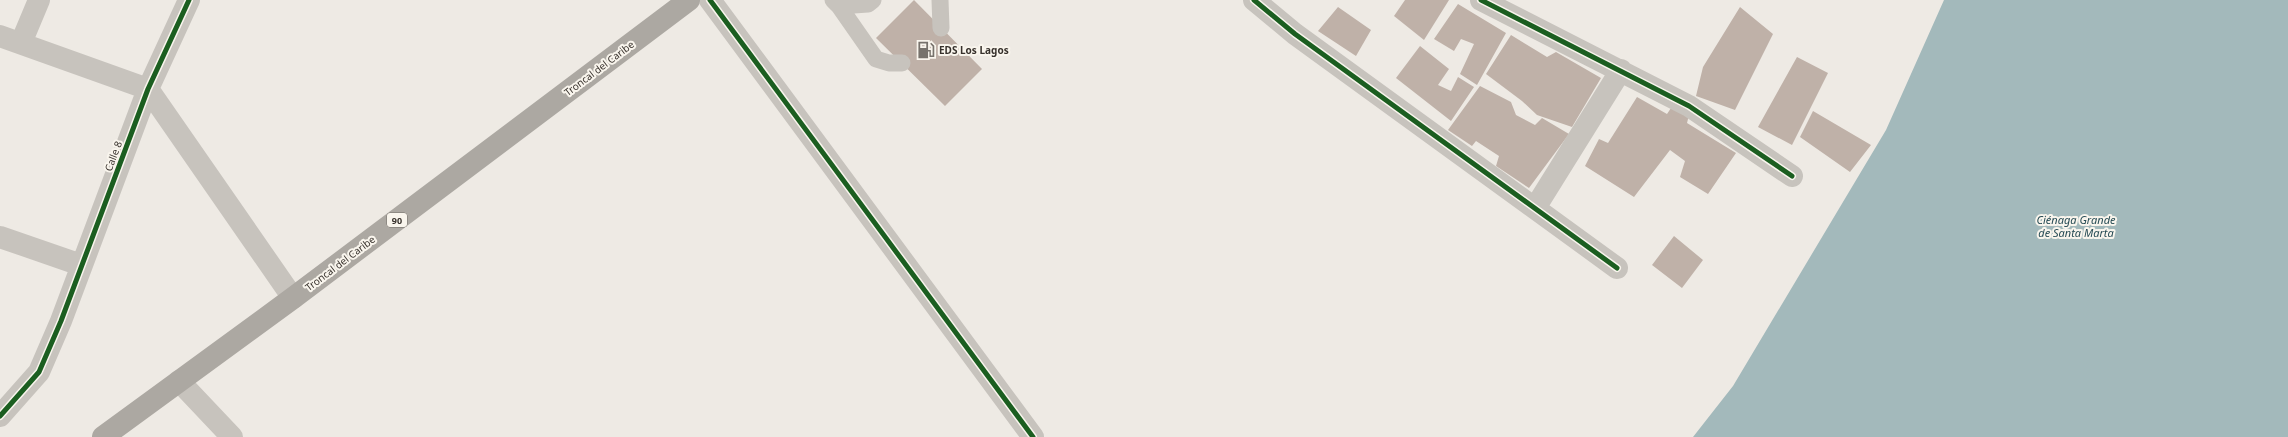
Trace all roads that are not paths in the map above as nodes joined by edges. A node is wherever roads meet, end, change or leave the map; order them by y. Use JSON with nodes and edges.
{"nodes":[{"id":1,"x":40,"y":0,"type":"edge"},
{"id":2,"x":189,"y":0,"type":"edge"},
{"id":3,"x":690,"y":0,"type":"edge"},
{"id":4,"x":710,"y":0,"type":"edge"},
{"id":5,"x":873,"y":0,"type":"edge"},
{"id":6,"x":940,"y":0,"type":"edge"},
{"id":7,"x":1254,"y":0,"type":"edge"},
{"id":8,"x":1481,"y":0,"type":"edge"},
{"id":9,"x":836,"y":3,"type":"edge"},
{"id":10,"x":941,"y":28,"type":"dead end"},
{"id":11,"x":0,"y":36,"type":"edge"},
{"id":12,"x":21,"y":43,"type":"junction"},
{"id":13,"x":902,"y":63,"type":"dead end"},
{"id":14,"x":1621,"y":70,"type":"junction"},
{"id":15,"x":148,"y":89,"type":"junction"},
{"id":16,"x":1792,"y":176,"type":"dead end"},
{"id":17,"x":1535,"y":208,"type":"junction"},
{"id":18,"x":0,"y":237,"type":"edge"},
{"id":19,"x":81,"y":265,"type":"junction"},
{"id":20,"x":1618,"y":268,"type":"dead end"},
{"id":21,"x":293,"y":298,"type":"junction"},
{"id":22,"x":179,"y":381,"type":"junction"},
{"id":23,"x":0,"y":416,"type":"edge"},
{"id":24,"x":103,"y":437,"type":"edge"},
{"id":25,"x":232,"y":437,"type":"edge"},
{"id":26,"x":1033,"y":437,"type":"edge"}],
"edges":[{"from":1,"to":12,"type":"street"},
{"from":2,"to":15,"type":"street","name":"Calle 8"},
{"from":3,"to":21,"type":"highway","name":"Troncal del Caribe","number":"90"},
{"from":4,"to":26,"type":"street"},
{"from":5,"to":9,"type":"lane"},
{"from":6,"to":10,"type":"lane"},
{"from":7,"to":17,"type":"street"},
{"from":8,"to":14,"type":"street"},
{"from":9,"to":13,"type":"lane"},
{"from":11,"to":12,"type":"street"},
{"from":12,"to":15,"type":"street"},
{"from":14,"to":16,"type":"street"},
{"from":14,"to":17,"type":"street"},
{"from":15,"to":19,"type":"street","name":"Calle 8"},
{"from":15,"to":21,"type":"street"},
{"from":17,"to":20,"type":"street"},
{"from":18,"to":19,"type":"street"},
{"from":19,"to":23,"type":"street","name":"Calle 8"},
{"from":21,"to":22,"type":"highway","name":"Troncal del Caribe","number":"90"},
{"from":22,"to":24,"type":"highway","name":"Troncal del Caribe","number":"90"},
{"from":22,"to":25,"type":"street"}]}
